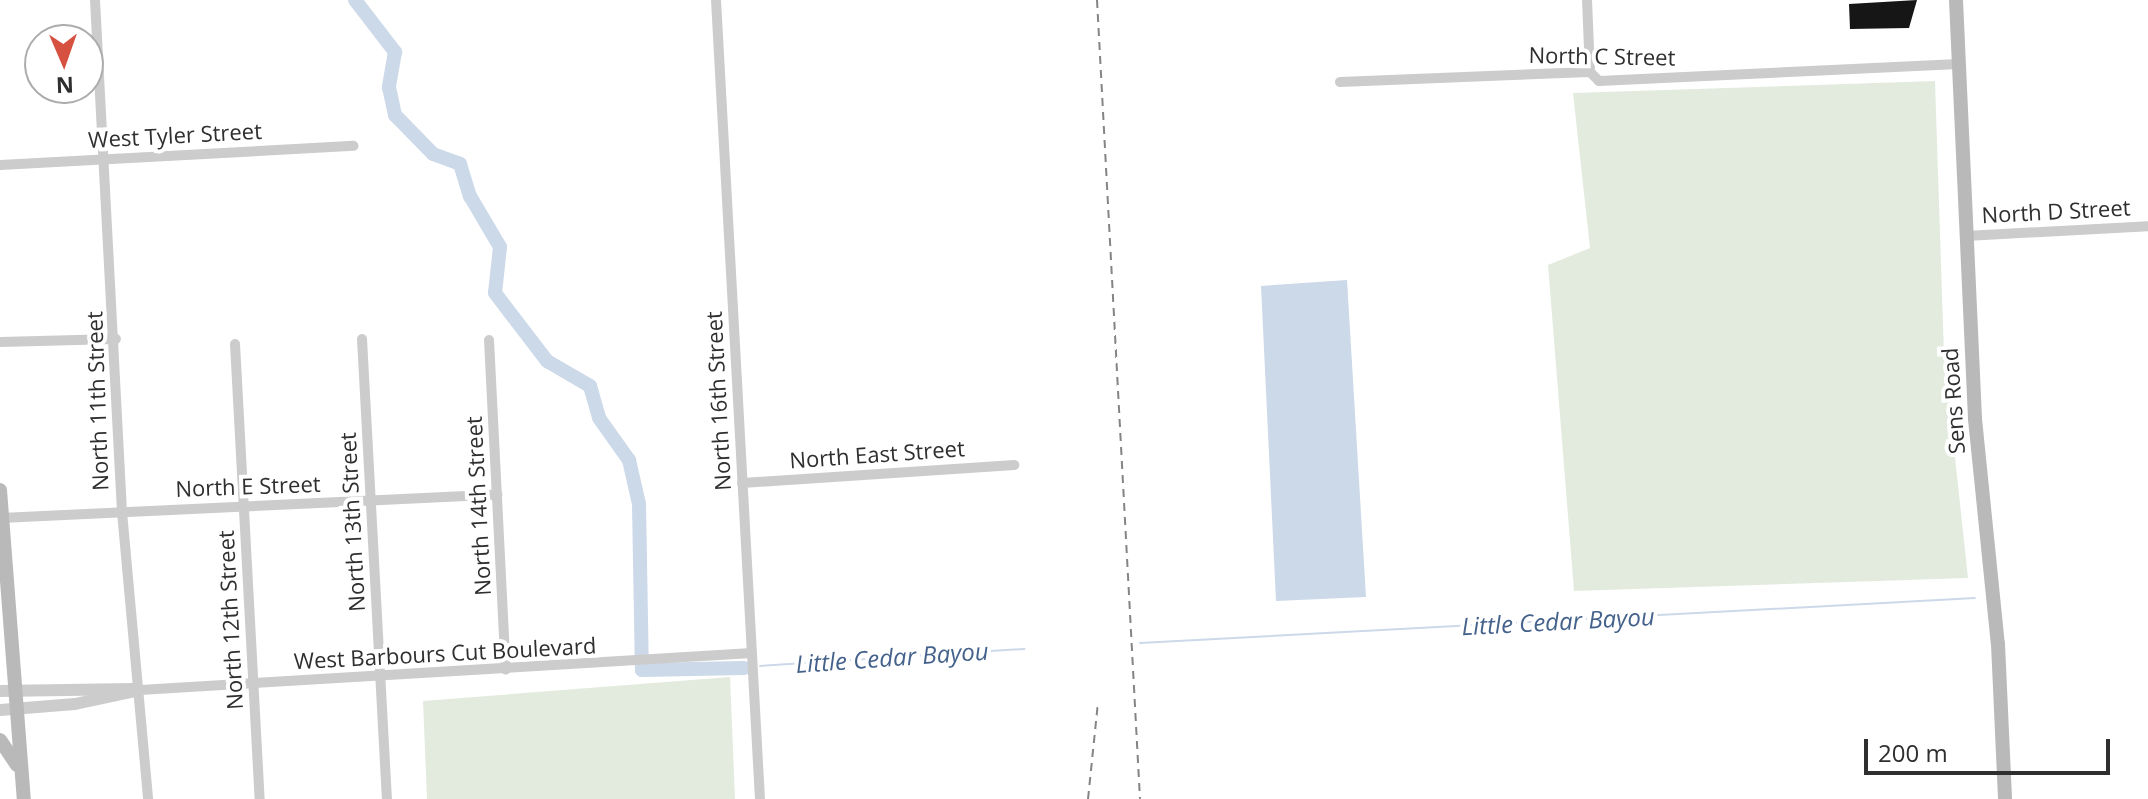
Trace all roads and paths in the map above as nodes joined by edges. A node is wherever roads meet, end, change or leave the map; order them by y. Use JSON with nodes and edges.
{"nodes":[{"id":1,"x":95,"y":0,"type":"edge"},
{"id":2,"x":716,"y":0,"type":"edge"},
{"id":3,"x":1587,"y":0,"type":"edge"},
{"id":4,"x":1956,"y":0,"type":"edge"},
{"id":5,"x":1959,"y":64,"type":"junction"},
{"id":6,"x":1590,"y":72,"type":"junction"},
{"id":7,"x":1340,"y":82,"type":"dead end"},
{"id":8,"x":353,"y":146,"type":"dead end"},
{"id":9,"x":105,"y":159,"type":"junction"},
{"id":10,"x":0,"y":165,"type":"edge"},
{"id":11,"x":2148,"y":226,"type":"edge"},
{"id":12,"x":1966,"y":236,"type":"junction"},
{"id":13,"x":116,"y":339,"type":"junction"},
{"id":14,"x":362,"y":339,"type":"dead end"},
{"id":15,"x":489,"y":340,"type":"dead end"},
{"id":16,"x":0,"y":342,"type":"edge"},
{"id":17,"x":235,"y":344,"type":"dead end"},
{"id":18,"x":1014,"y":465,"type":"dead end"},
{"id":19,"x":742,"y":483,"type":"junction"},
{"id":20,"x":0,"y":490,"type":"edge"},
{"id":21,"x":497,"y":495,"type":"junction"},
{"id":22,"x":370,"y":501,"type":"junction"},
{"id":23,"x":244,"y":505,"type":"junction"},
{"id":24,"x":122,"y":512,"type":"junction"},
{"id":25,"x":1,"y":518,"type":"edge"},
{"id":26,"x":9,"y":630,"type":"junction"},
{"id":27,"x":752,"y":653,"type":"junction"},
{"id":28,"x":0,"y":656,"type":"edge"},
{"id":29,"x":506,"y":670,"type":"junction"},
{"id":30,"x":380,"y":676,"type":"junction"},
{"id":31,"x":254,"y":685,"type":"junction"},
{"id":32,"x":7,"y":690,"type":"edge"},
{"id":33,"x":141,"y":690,"type":"junction"},
{"id":34,"x":8,"y":710,"type":"edge"},
{"id":35,"x":0,"y":740,"type":"edge"},
{"id":36,"x":21,"y":772,"type":"junction"},
{"id":37,"x":24,"y":799,"type":"edge"},
{"id":38,"x":148,"y":799,"type":"edge"},
{"id":39,"x":260,"y":799,"type":"edge"},
{"id":40,"x":387,"y":799,"type":"edge"},
{"id":41,"x":760,"y":799,"type":"edge"},
{"id":42,"x":2005,"y":799,"type":"edge"}],
"edges":[{"from":1,"to":9,"type":"street","name":"North 11th Street"},
{"from":2,"to":19,"type":"street","name":"North 16th Street"},
{"from":3,"to":6,"type":"street"},
{"from":4,"to":5,"type":"main road","name":"Sens Road"},
{"from":5,"to":6,"type":"street","name":"North C Street"},
{"from":5,"to":12,"type":"main road","name":"Sens Road"},
{"from":6,"to":7,"type":"street","name":"North C Street"},
{"from":8,"to":9,"type":"street","name":"West Tyler Street"},
{"from":9,"to":10,"type":"street","name":"West Tyler Street"},
{"from":9,"to":13,"type":"street","name":"North 11th Street"},
{"from":11,"to":12,"type":"street","name":"North D Street"},
{"from":12,"to":42,"type":"main road","name":"Sens Road"},
{"from":13,"to":16,"type":"street"},
{"from":13,"to":24,"type":"street","name":"North 11th Street"},
{"from":14,"to":22,"type":"street","name":"North 13th Street"},
{"from":15,"to":21,"type":"street","name":"North 14th Street"},
{"from":17,"to":23,"type":"street","name":"North 12th Street"},
{"from":18,"to":19,"type":"street","name":"North East Street"},
{"from":19,"to":27,"type":"street","name":"North 16th Street"},
{"from":20,"to":25,"type":"main road"},
{"from":21,"to":22,"type":"street","name":"North E Street"},
{"from":21,"to":29,"type":"street","name":"North 14th Street"},
{"from":22,"to":23,"type":"street","name":"North E Street"},
{"from":22,"to":30,"type":"street","name":"North 13th Street"},
{"from":23,"to":24,"type":"street","name":"North E Street"},
{"from":23,"to":31,"type":"street","name":"North 12th Street"},
{"from":24,"to":25,"type":"street","name":"North E Street"},
{"from":24,"to":33,"type":"street","name":"North 11th Street"},
{"from":25,"to":26,"type":"main road"},
{"from":26,"to":28,"type":"main road"},
{"from":26,"to":32,"type":"main road"},
{"from":27,"to":29,"type":"street","name":"West Barbours Cut Boulevard"},
{"from":27,"to":41,"type":"street","name":"North 16th Street"},
{"from":29,"to":30,"type":"street","name":"West Barbours Cut Boulevard"},
{"from":30,"to":31,"type":"street","name":"West Barbours Cut Boulevard"},
{"from":30,"to":40,"type":"street","name":"North 13th Street"},
{"from":31,"to":33,"type":"street","name":"West Barbours Cut Boulevard"},
{"from":31,"to":39,"type":"street","name":"North 12th Street"},
{"from":32,"to":33,"type":"street","name":"West Barbours Cut Boulevard"},
{"from":32,"to":34,"type":"main road"},
{"from":33,"to":34,"type":"street","name":"West Barbours Cut Boulevard"},
{"from":33,"to":38,"type":"street","name":"North 11th Street"},
{"from":34,"to":36,"type":"main road"},
{"from":35,"to":36,"type":"main road"},
{"from":36,"to":37,"type":"main road"}]}
